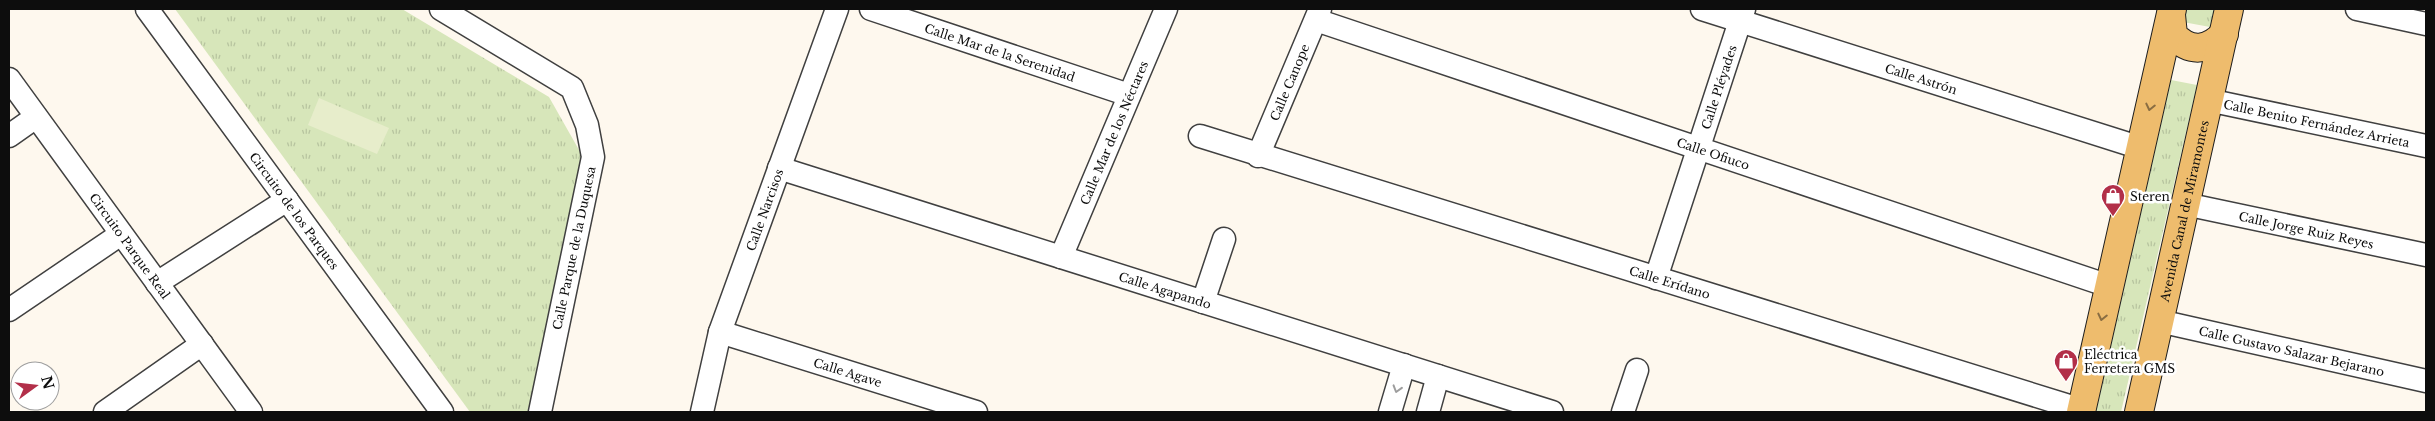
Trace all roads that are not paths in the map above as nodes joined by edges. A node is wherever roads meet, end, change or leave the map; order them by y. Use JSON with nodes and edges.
{"nodes":[{"id":1,"x":147,"y":9,"type":"edge"},
{"id":2,"x":441,"y":9,"type":"edge"},
{"id":3,"x":837,"y":9,"type":"edge"},
{"id":4,"x":871,"y":9,"type":"edge"},
{"id":5,"x":1166,"y":9,"type":"edge"},
{"id":6,"x":1702,"y":9,"type":"edge"},
{"id":7,"x":2357,"y":9,"type":"edge"},
{"id":8,"x":2171,"y":12,"type":"edge"},
{"id":9,"x":1318,"y":14,"type":"edge"},
{"id":10,"x":1742,"y":15,"type":"edge"},
{"id":11,"x":2227,"y":21,"type":"edge"},
{"id":12,"x":2426,"y":24,"type":"edge"},
{"id":13,"x":2157,"y":74,"type":"junction"},
{"id":14,"x":9,"y":79,"type":"edge"},
{"id":15,"x":2211,"y":92,"type":"junction"},
{"id":16,"x":1129,"y":95,"type":"junction"},
{"id":17,"x":36,"y":117,"type":"junction"},
{"id":18,"x":9,"y":136,"type":"edge"},
{"id":19,"x":1200,"y":136,"type":"dead end"},
{"id":20,"x":2426,"y":146,"type":"edge"},
{"id":21,"x":1699,"y":147,"type":"junction"},
{"id":22,"x":2141,"y":148,"type":"junction"},
{"id":23,"x":1258,"y":156,"type":"junction"},
{"id":24,"x":780,"y":168,"type":"junction"},
{"id":25,"x":287,"y":200,"type":"junction"},
{"id":26,"x":2185,"y":204,"type":"junction"},
{"id":27,"x":122,"y":234,"type":"junction"},
{"id":28,"x":1224,"y":239,"type":"dead end"},
{"id":29,"x":2426,"y":255,"type":"edge"},
{"id":30,"x":1061,"y":257,"type":"junction"},
{"id":31,"x":1656,"y":278,"type":"junction"},
{"id":32,"x":157,"y":282,"type":"junction"},
{"id":33,"x":2110,"y":286,"type":"junction"},
{"id":34,"x":1203,"y":302,"type":"junction"},
{"id":35,"x":9,"y":310,"type":"edge"},
{"id":36,"x":2159,"y":321,"type":"junction"},
{"id":37,"x":720,"y":332,"type":"junction"},
{"id":38,"x":202,"y":344,"type":"junction"},
{"id":39,"x":1404,"y":366,"type":"junction"},
{"id":40,"x":1637,"y":370,"type":"dead end"},
{"id":41,"x":1438,"y":376,"type":"junction"},
{"id":42,"x":2426,"y":381,"type":"edge"},
{"id":43,"x":2081,"y":411,"type":"edge"},
{"id":44,"x":105,"y":412,"type":"edge"},
{"id":45,"x":252,"y":412,"type":"edge"},
{"id":46,"x":442,"y":412,"type":"edge"},
{"id":47,"x":540,"y":412,"type":"edge"},
{"id":48,"x":702,"y":412,"type":"edge"},
{"id":49,"x":976,"y":412,"type":"edge"},
{"id":50,"x":1390,"y":412,"type":"edge"},
{"id":51,"x":1428,"y":412,"type":"edge"},
{"id":52,"x":1552,"y":412,"type":"edge"},
{"id":53,"x":1624,"y":412,"type":"edge"},
{"id":54,"x":2138,"y":412,"type":"edge"}],
"edges":[{"from":1,"to":25,"type":"street","name":"Circuito de los Parques"},
{"from":2,"to":47,"type":"street","name":"Calle Parque de la Duquesa"},
{"from":3,"to":24,"type":"street","name":"Calle Narcisos"},
{"from":4,"to":16,"type":"street","name":"Calle Mar de la Serenidad"},
{"from":5,"to":16,"type":"street","name":"Calle Mar de los Néctares"},
{"from":6,"to":10,"type":"street","name":"Calle Astrón"},
{"from":7,"to":12,"type":"street"},
{"from":8,"to":11,"type":"main road"},
{"from":8,"to":13,"type":"main road"},
{"from":9,"to":21,"type":"street","name":"Calle Ofiuco"},
{"from":9,"to":23,"type":"street","name":"Calle Canope"},
{"from":10,"to":21,"type":"street","name":"Calle Pléyades"},
{"from":10,"to":22,"type":"street","name":"Calle Astrón"},
{"from":11,"to":15,"type":"main road","name":"Avenida Canal de Miramontes"},
{"from":13,"to":15,"type":"main road"},
{"from":13,"to":22,"type":"main road","one_way":true},
{"from":14,"to":17,"type":"street","name":"Circuito Parque Real"},
{"from":15,"to":20,"type":"street","name":"Calle Benito Fernández Arrieta"},
{"from":15,"to":26,"type":"main road","name":"Avenida Canal de Miramontes"},
{"from":16,"to":30,"type":"street","name":"Calle Mar de los Néctares"},
{"from":17,"to":18,"type":"street"},
{"from":17,"to":27,"type":"street","name":"Circuito Parque Real"},
{"from":19,"to":23,"type":"street","name":"Calle Erídano"},
{"from":21,"to":31,"type":"street","name":"Calle Pléyades"},
{"from":21,"to":33,"type":"street","name":"Calle Ofiuco"},
{"from":22,"to":33,"type":"main road"},
{"from":23,"to":31,"type":"street","name":"Calle Erídano"},
{"from":24,"to":30,"type":"street","name":"Calle Agapando"},
{"from":24,"to":37,"type":"street","name":"Calle Narcisos"},
{"from":25,"to":32,"type":"street"},
{"from":25,"to":46,"type":"street","name":"Circuito de los Parques"},
{"from":26,"to":29,"type":"street","name":"Calle Jorge Ruiz Reyes"},
{"from":26,"to":36,"type":"main road","name":"Avenida Canal de Miramontes"},
{"from":27,"to":32,"type":"street","name":"Circuito Parque Real"},
{"from":27,"to":35,"type":"street"},
{"from":28,"to":34,"type":"street"},
{"from":30,"to":34,"type":"street","name":"Calle Agapando"},
{"from":31,"to":43,"type":"street","name":"Calle Erídano"},
{"from":32,"to":38,"type":"street","name":"Circuito Parque Real"},
{"from":33,"to":43,"type":"main road","one_way":true},
{"from":34,"to":39,"type":"street","name":"Calle Agapando"},
{"from":36,"to":42,"type":"street","name":"Calle Gustavo Salazar Bejarano"},
{"from":36,"to":54,"type":"main road","name":"Avenida Canal de Miramontes"},
{"from":37,"to":48,"type":"street","name":"Calle Narcisos"},
{"from":37,"to":49,"type":"street","name":"Calle Agave"},
{"from":38,"to":44,"type":"street"},
{"from":38,"to":45,"type":"street","name":"Circuito Parque Real"},
{"from":39,"to":41,"type":"street","name":"Calle Agapando"},
{"from":39,"to":50,"type":"street","one_way":true},
{"from":40,"to":53,"type":"street"},
{"from":41,"to":51,"type":"street"},
{"from":41,"to":52,"type":"street","name":"Calle Agapando"}]}
